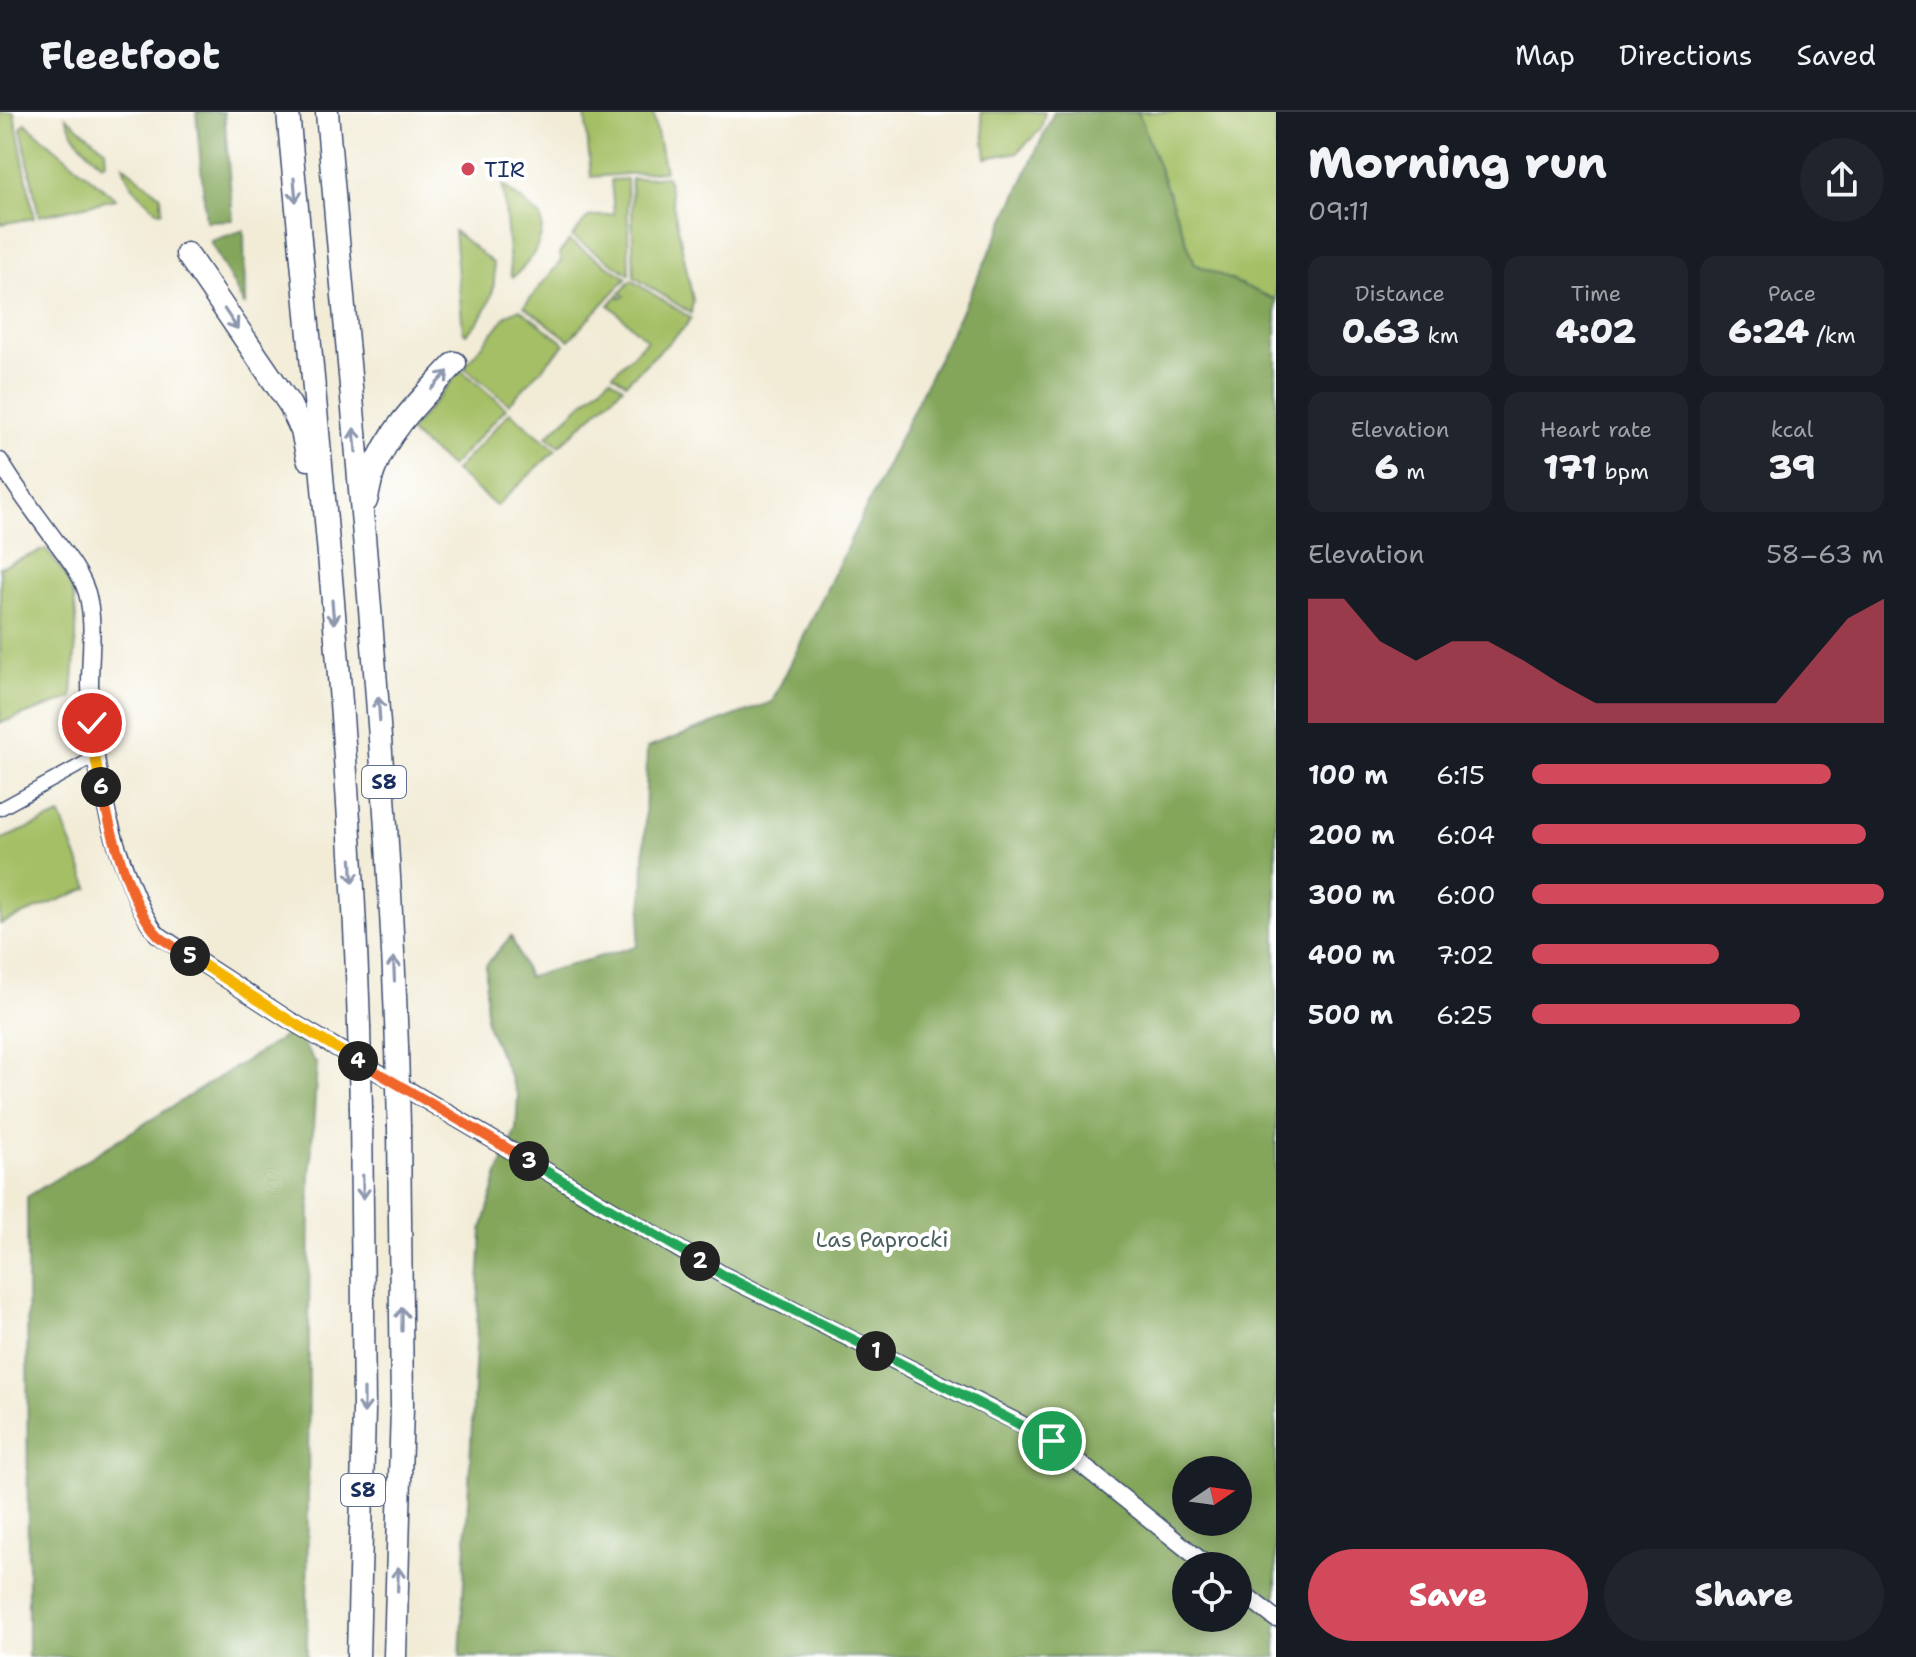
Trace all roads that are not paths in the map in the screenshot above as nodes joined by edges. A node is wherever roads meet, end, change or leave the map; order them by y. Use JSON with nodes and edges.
{"nodes":[{"id":1,"x":288,"y":112,"type":"edge"},
{"id":2,"x":327,"y":112,"type":"edge"},
{"id":3,"x":187,"y":254,"type":"dead end"},
{"id":4,"x":455,"y":363,"type":"dead end"},
{"id":5,"x":0,"y":461,"type":"edge"},
{"id":6,"x":362,"y":518,"type":"junction"},
{"id":7,"x":326,"y":534,"type":"junction"},
{"id":8,"x":95,"y":757,"type":"junction"},
{"id":9,"x":0,"y":809,"type":"edge"},
{"id":10,"x":1191,"y":1552,"type":"edge"},
{"id":11,"x":1252,"y":1600,"type":"edge"},
{"id":12,"x":1276,"y":1619,"type":"edge"},
{"id":13,"x":358,"y":1657,"type":"edge"},
{"id":14,"x":395,"y":1657,"type":"edge"}],
"edges":[{"from":1,"to":7,"type":"highway","number":"S8","one_way":true},
{"from":6,"to":2,"type":"highway","number":"S8","one_way":true},
{"from":3,"to":7,"type":"highway","one_way":true},
{"from":6,"to":4,"type":"highway","one_way":true},
{"from":5,"to":8,"type":"street"},
{"from":14,"to":6,"type":"highway","number":"S8","one_way":true,"bridge":true},
{"from":7,"to":13,"type":"highway","number":"S8","one_way":true,"bridge":true},
{"from":8,"to":9,"type":"street"},
{"from":8,"to":10,"type":"street"},
{"from":11,"to":12,"type":"street"}]}
